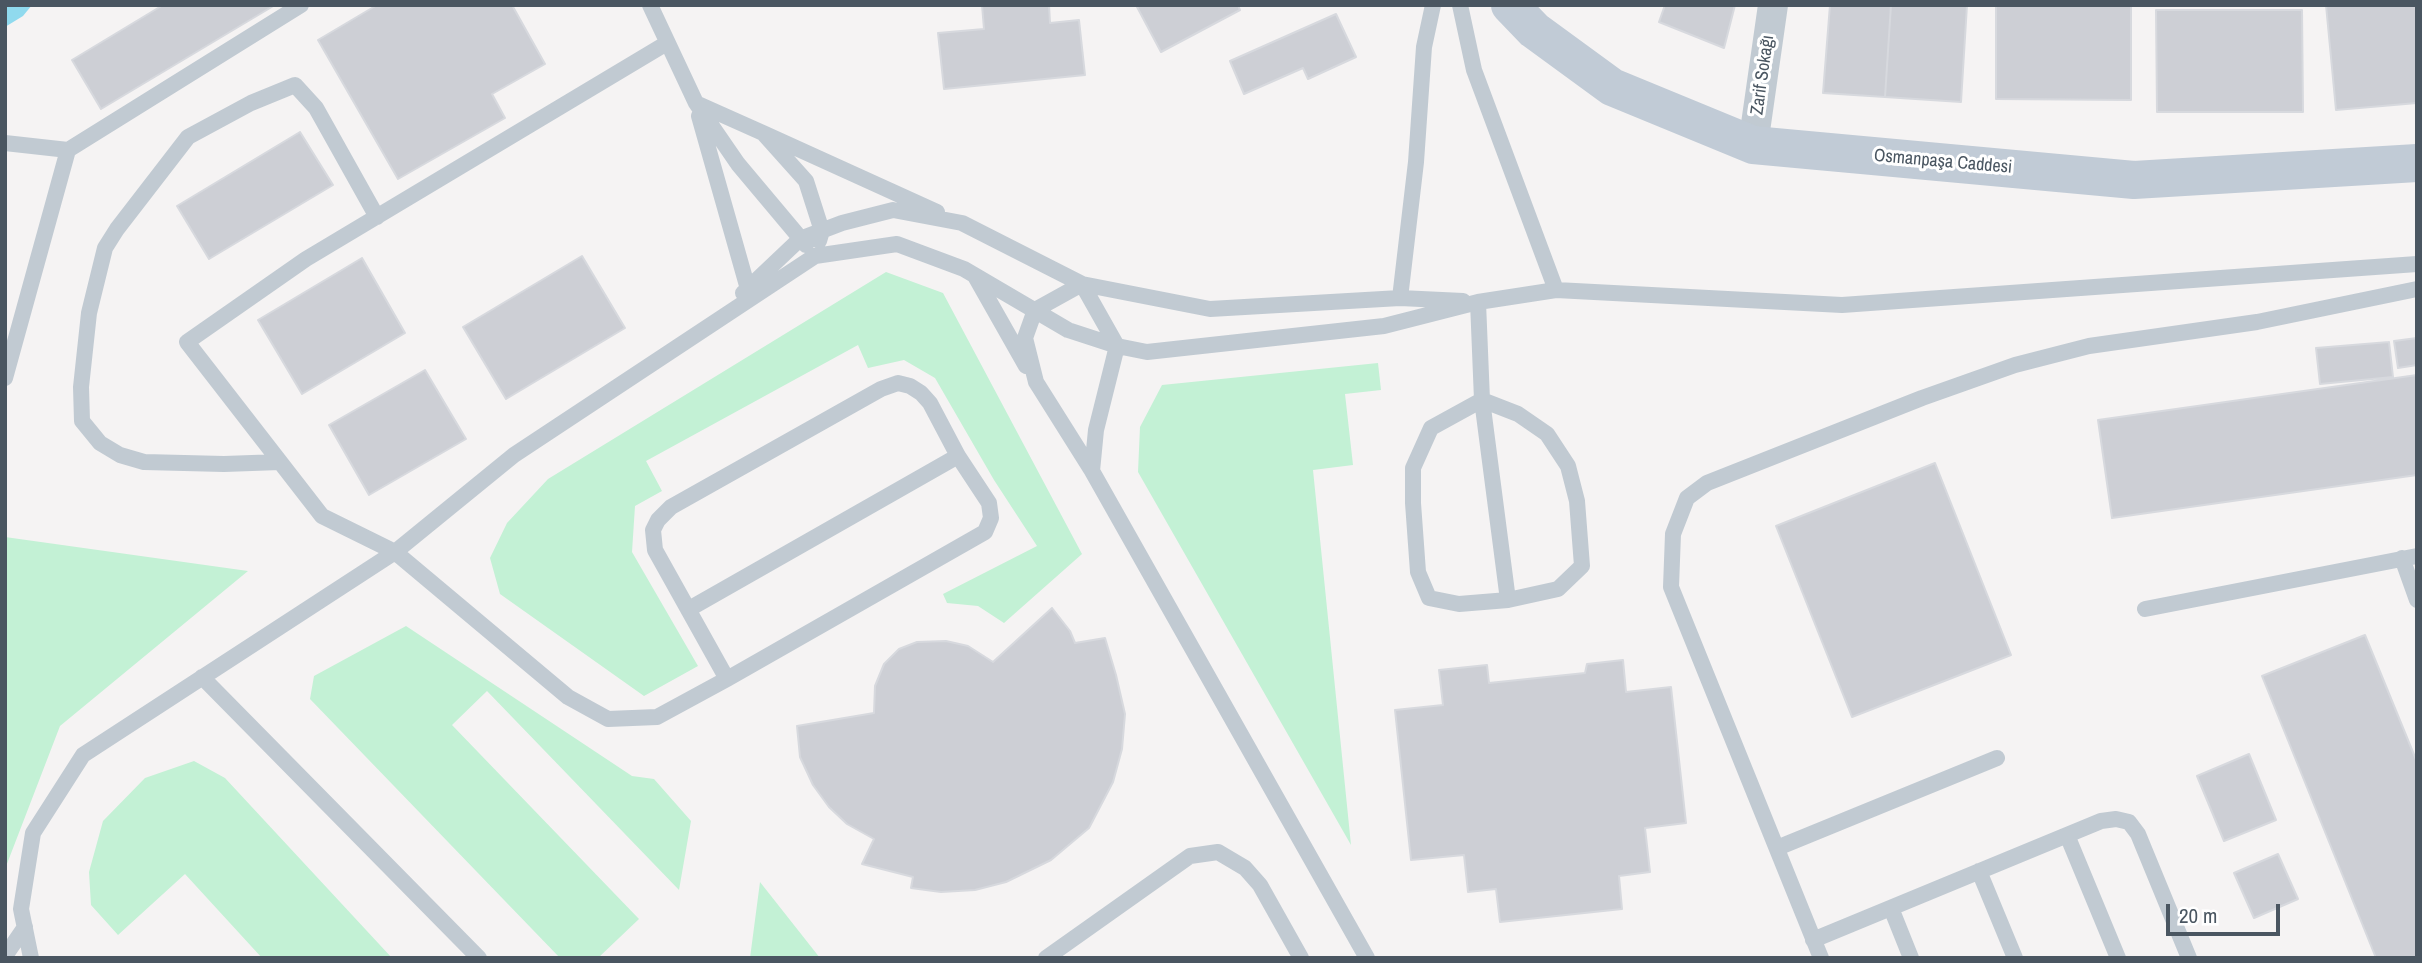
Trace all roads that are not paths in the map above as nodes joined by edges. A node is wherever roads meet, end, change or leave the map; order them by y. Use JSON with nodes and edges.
{"nodes":[{"id":1,"x":301,"y":5,"type":"edge"},
{"id":2,"x":650,"y":5,"type":"edge"},
{"id":3,"x":1433,"y":5,"type":"edge"},
{"id":4,"x":1460,"y":5,"type":"edge"},
{"id":5,"x":1510,"y":5,"type":"edge"},
{"id":6,"x":1773,"y":5,"type":"edge"},
{"id":7,"x":667,"y":43,"type":"junction"},
{"id":8,"x":696,"y":103,"type":"junction"},
{"id":9,"x":763,"y":133,"type":"junction"},
{"id":10,"x":5,"y":143,"type":"edge"},
{"id":11,"x":1753,"y":145,"type":"junction"},
{"id":12,"x":68,"y":150,"type":"junction"},
{"id":13,"x":2417,"y":163,"type":"edge"},
{"id":14,"x":377,"y":217,"type":"junction"},
{"id":15,"x":962,"y":223,"type":"junction"},
{"id":16,"x":822,"y":231,"type":"junction"},
{"id":17,"x":800,"y":239,"type":"junction"},
{"id":18,"x":815,"y":256,"type":"junction"},
{"id":19,"x":2417,"y":264,"type":"edge"},
{"id":20,"x":973,"y":274,"type":"junction"},
{"id":21,"x":1082,"y":284,"type":"junction"},
{"id":22,"x":748,"y":289,"type":"junction"},
{"id":23,"x":2417,"y":289,"type":"edge"},
{"id":24,"x":1556,"y":290,"type":"junction"},
{"id":25,"x":1400,"y":298,"type":"junction"},
{"id":26,"x":1478,"y":302,"type":"junction"},
{"id":27,"x":1035,"y":310,"type":"junction"},
{"id":28,"x":691,"y":338,"type":"junction"},
{"id":29,"x":1117,"y":345,"type":"junction"},
{"id":30,"x":5,"y":378,"type":"edge"},
{"id":31,"x":1036,"y":382,"type":"junction"},
{"id":32,"x":1482,"y":400,"type":"junction"},
{"id":33,"x":958,"y":456,"type":"junction"},
{"id":34,"x":280,"y":462,"type":"junction"},
{"id":35,"x":1092,"y":471,"type":"junction"},
{"id":36,"x":395,"y":552,"type":"junction"},
{"id":37,"x":2409,"y":557,"type":"edge"},
{"id":38,"x":1508,"y":600,"type":"junction"},
{"id":39,"x":2417,"y":600,"type":"edge"},
{"id":40,"x":689,"y":609,"type":"junction"},
{"id":41,"x":2145,"y":609,"type":"dead end"},
{"id":42,"x":202,"y":677,"type":"junction"},
{"id":43,"x":727,"y":680,"type":"junction"},
{"id":44,"x":1997,"y":758,"type":"dead end"},
{"id":45,"x":2067,"y":835,"type":"junction"},
{"id":46,"x":1777,"y":848,"type":"junction"},
{"id":47,"x":1979,"y":871,"type":"junction"},
{"id":48,"x":1891,"y":908,"type":"junction"},
{"id":49,"x":24,"y":927,"type":"junction"},
{"id":50,"x":1814,"y":940,"type":"junction"},
{"id":51,"x":5,"y":956,"type":"edge"},
{"id":52,"x":31,"y":958,"type":"edge"},
{"id":53,"x":479,"y":958,"type":"edge"},
{"id":54,"x":1046,"y":958,"type":"edge"},
{"id":55,"x":1301,"y":958,"type":"edge"},
{"id":56,"x":1367,"y":958,"type":"edge"},
{"id":57,"x":1821,"y":958,"type":"edge"},
{"id":58,"x":1911,"y":958,"type":"edge"},
{"id":59,"x":2015,"y":958,"type":"edge"},
{"id":60,"x":2118,"y":958,"type":"edge"},
{"id":61,"x":2189,"y":958,"type":"edge"}],
"edges":[{"from":1,"to":12,"type":"lane"},
{"from":2,"to":7,"type":"lane"},
{"from":3,"to":25,"type":"lane"},
{"from":4,"to":24,"type":"lane"},
{"from":5,"to":11,"type":"main road","name":"Osmanpaşa Caddesi"},
{"from":6,"to":11,"type":"street","name":"Zarif Sokağı"},
{"from":7,"to":8,"type":"lane"},
{"from":7,"to":14,"type":"lane"},
{"from":8,"to":9,"type":"lane"},
{"from":8,"to":17,"type":"lane"},
{"from":8,"to":22,"type":"lane"},
{"from":9,"to":15,"type":"lane"},
{"from":9,"to":16,"type":"lane"},
{"from":10,"to":12,"type":"lane"},
{"from":11,"to":13,"type":"main road","name":"Osmanpaşa Caddesi"},
{"from":12,"to":30,"type":"lane"},
{"from":14,"to":34,"type":"lane"},
{"from":14,"to":34,"type":"lane"},
{"from":15,"to":16,"type":"lane"},
{"from":15,"to":21,"type":"lane"},
{"from":16,"to":17,"type":"lane"},
{"from":16,"to":18,"type":"lane"},
{"from":17,"to":18,"type":"lane"},
{"from":17,"to":22,"type":"lane"},
{"from":18,"to":20,"type":"lane"},
{"from":18,"to":28,"type":"lane"},
{"from":19,"to":24,"type":"lane"},
{"from":20,"to":27,"type":"lane"},
{"from":20,"to":31,"type":"lane"},
{"from":21,"to":25,"type":"lane"},
{"from":21,"to":27,"type":"lane"},
{"from":21,"to":29,"type":"lane"},
{"from":22,"to":28,"type":"lane"},
{"from":23,"to":46,"type":"lane"},
{"from":24,"to":26,"type":"lane"},
{"from":25,"to":26,"type":"lane"},
{"from":26,"to":29,"type":"lane"},
{"from":26,"to":32,"type":"lane"},
{"from":27,"to":29,"type":"lane"},
{"from":27,"to":31,"type":"lane"},
{"from":28,"to":36,"type":"lane"},
{"from":29,"to":35,"type":"lane"},
{"from":31,"to":35,"type":"lane"},
{"from":32,"to":38,"type":"lane"},
{"from":32,"to":38,"type":"lane"},
{"from":32,"to":38,"type":"lane"},
{"from":33,"to":40,"type":"lane"},
{"from":33,"to":40,"type":"lane"},
{"from":33,"to":43,"type":"lane"},
{"from":34,"to":36,"type":"lane"},
{"from":35,"to":56,"type":"lane"},
{"from":36,"to":42,"type":"lane"},
{"from":36,"to":43,"type":"lane"},
{"from":37,"to":39,"type":"lane"},
{"from":37,"to":41,"type":"lane"},
{"from":40,"to":43,"type":"lane"},
{"from":42,"to":49,"type":"lane"},
{"from":42,"to":53,"type":"lane"},
{"from":44,"to":46,"type":"lane"},
{"from":45,"to":47,"type":"lane"},
{"from":45,"to":60,"type":"lane"},
{"from":45,"to":61,"type":"lane"},
{"from":46,"to":50,"type":"lane"},
{"from":47,"to":48,"type":"lane"},
{"from":47,"to":59,"type":"lane"},
{"from":48,"to":50,"type":"lane"},
{"from":48,"to":58,"type":"lane"},
{"from":49,"to":51,"type":"lane"},
{"from":49,"to":52,"type":"lane"},
{"from":50,"to":57,"type":"lane"},
{"from":54,"to":55,"type":"lane"}]}
